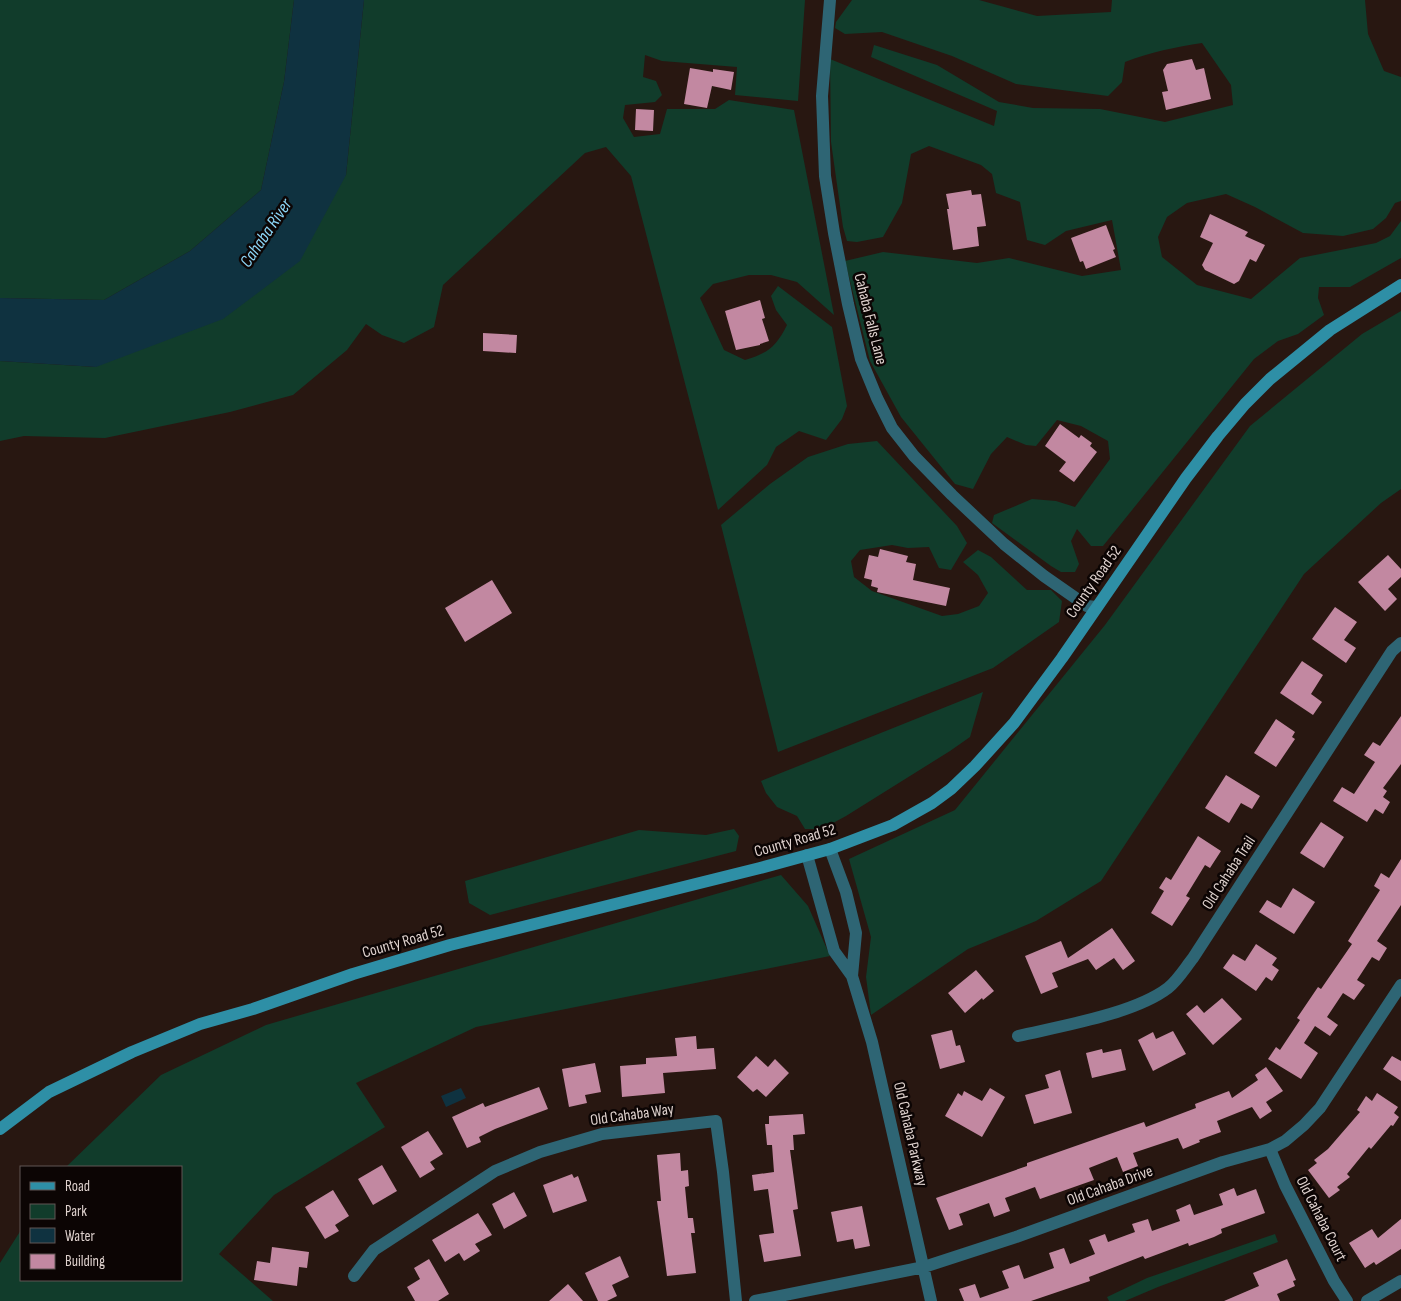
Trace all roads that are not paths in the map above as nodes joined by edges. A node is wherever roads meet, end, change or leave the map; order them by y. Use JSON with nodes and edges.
{"nodes":[{"id":1,"x":830,"y":0,"type":"edge"},
{"id":2,"x":1401,"y":285,"type":"edge"},
{"id":3,"x":1096,"y":607,"type":"junction"},
{"id":4,"x":1401,"y":643,"type":"edge"},
{"id":5,"x":830,"y":849,"type":"junction"},
{"id":6,"x":807,"y":855,"type":"junction"},
{"id":7,"x":852,"y":976,"type":"junction"},
{"id":8,"x":1401,"y":985,"type":"edge"},
{"id":9,"x":1018,"y":1036,"type":"dead end"},
{"id":10,"x":0,"y":1128,"type":"edge"},
{"id":11,"x":1270,"y":1149,"type":"junction"},
{"id":12,"x":924,"y":1267,"type":"junction"},
{"id":13,"x":354,"y":1276,"type":"dead end"},
{"id":14,"x":1401,"y":1281,"type":"edge"},
{"id":15,"x":736,"y":1301,"type":"edge"},
{"id":16,"x":755,"y":1301,"type":"edge"},
{"id":17,"x":931,"y":1301,"type":"edge"},
{"id":18,"x":1347,"y":1301,"type":"edge"},
{"id":19,"x":1368,"y":1301,"type":"edge"}],
"edges":[{"from":1,"to":3,"type":"street","name":"Cahaba Falls Lane"},
{"from":2,"to":3,"type":"main road","name":"County Road 52"},
{"from":3,"to":5,"type":"main road","name":"County Road 52"},
{"from":4,"to":9,"type":"street","name":"Old Cahaba Trail"},
{"from":5,"to":6,"type":"main road","name":"County Road 52"},
{"from":5,"to":7,"type":"street","name":"Old Cahaba Parkway"},
{"from":6,"to":7,"type":"street","name":"Old Cahaba Parkway"},
{"from":6,"to":10,"type":"main road","name":"County Road 52"},
{"from":7,"to":12,"type":"street","name":"Old Cahaba Parkway"},
{"from":8,"to":11,"type":"street","name":"Old Cahaba Drive"},
{"from":11,"to":12,"type":"street","name":"Old Cahaba Drive"},
{"from":11,"to":18,"type":"street","name":"Old Cahaba Court"},
{"from":12,"to":16,"type":"street","name":"Old Cahaba Drive"},
{"from":12,"to":17,"type":"street","name":"Old Cahaba Parkway"},
{"from":13,"to":15,"type":"street","name":"Old Cahaba Way"},
{"from":14,"to":19,"type":"street"}]}
